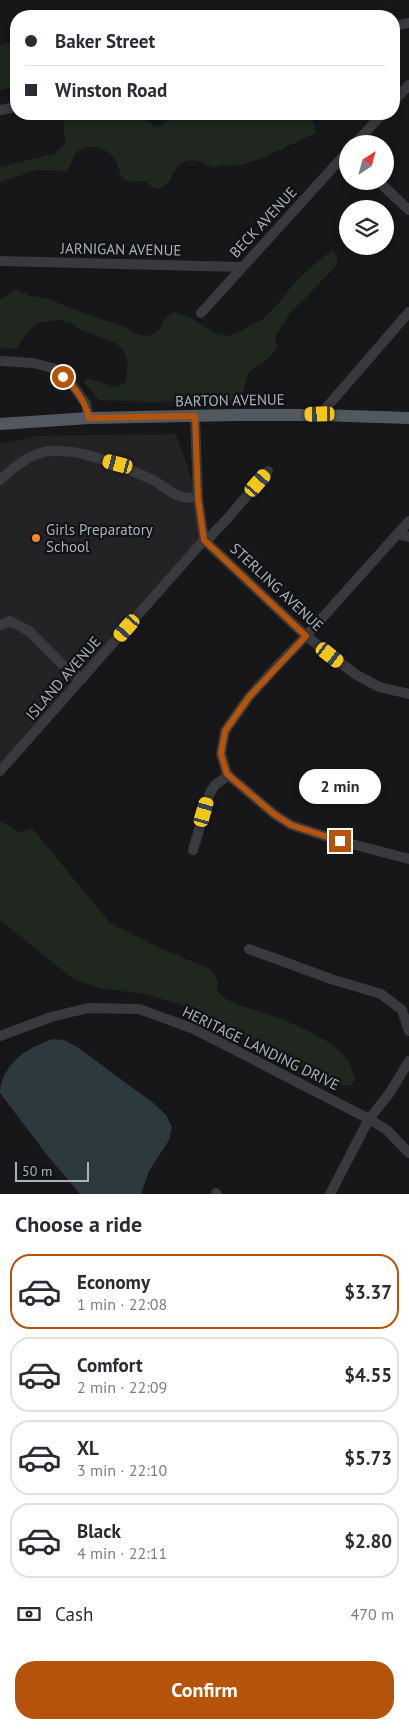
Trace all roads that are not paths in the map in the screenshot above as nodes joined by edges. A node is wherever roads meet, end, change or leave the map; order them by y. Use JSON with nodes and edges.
{"nodes":[{"id":1,"x":409,"y":84,"type":"edge"},
{"id":2,"x":400,"y":94,"type":"edge"},
{"id":3,"x":376,"y":120,"type":"edge"},
{"id":4,"x":362,"y":135,"type":"edge"},
{"id":5,"x":339,"y":161,"type":"edge"},
{"id":6,"x":388,"y":190,"type":"edge"},
{"id":7,"x":409,"y":210,"type":"edge"},
{"id":8,"x":0,"y":261,"type":"edge"},
{"id":9,"x":242,"y":267,"type":"junction"},
{"id":10,"x":409,"y":312,"type":"edge"},
{"id":11,"x":201,"y":313,"type":"dead end"},
{"id":12,"x":0,"y":361,"type":"edge"},
{"id":13,"x":320,"y":414,"type":"junction"},
{"id":14,"x":195,"y":416,"type":"junction"},
{"id":15,"x":89,"y":418,"type":"junction"},
{"id":16,"x":409,"y":418,"type":"edge"},
{"id":17,"x":52,"y":421,"type":"junction"},
{"id":18,"x":0,"y":424,"type":"edge"},
{"id":19,"x":0,"y":430,"type":"edge"},
{"id":20,"x":268,"y":471,"type":"dead end"},
{"id":21,"x":0,"y":480,"type":"edge"},
{"id":22,"x":198,"y":498,"type":"junction"},
{"id":23,"x":409,"y":521,"type":"edge"},
{"id":24,"x":397,"y":534,"type":"junction"},
{"id":25,"x":409,"y":537,"type":"edge"},
{"id":26,"x":205,"y":540,"type":"junction"},
{"id":27,"x":0,"y":625,"type":"edge"},
{"id":28,"x":306,"y":636,"type":"junction"},
{"id":29,"x":82,"y":679,"type":"junction"},
{"id":30,"x":409,"y":694,"type":"edge"},
{"id":31,"x":0,"y":772,"type":"edge"},
{"id":32,"x":229,"y":775,"type":"junction"},
{"id":33,"x":193,"y":850,"type":"dead end"},
{"id":34,"x":409,"y":859,"type":"edge"},
{"id":35,"x":250,"y":949,"type":"dead end"},
{"id":36,"x":409,"y":1030,"type":"edge"},
{"id":37,"x":0,"y":1036,"type":"edge"},
{"id":38,"x":409,"y":1061,"type":"edge"},
{"id":39,"x":369,"y":1119,"type":"junction"},
{"id":40,"x":409,"y":1153,"type":"edge"},
{"id":41,"x":330,"y":1194,"type":"edge"}],
"edges":[{"from":1,"to":2,"type":"street"},
{"from":3,"to":4,"type":"street"},
{"from":5,"to":9,"type":"street","name":"BECK AVENUE"},
{"from":6,"to":7,"type":"street"},
{"from":8,"to":9,"type":"street","name":"JARNIGAN AVENUE"},
{"from":9,"to":11,"type":"street","name":"BECK AVENUE"},
{"from":10,"to":13,"type":"street"},
{"from":12,"to":15,"type":"street"},
{"from":13,"to":14,"type":"main road","name":"BARTON AVENUE"},
{"from":13,"to":16,"type":"main road","name":"BARTON AVENUE"},
{"from":14,"to":15,"type":"main road","name":"BARTON AVENUE"},
{"from":14,"to":22,"type":"street"},
{"from":15,"to":17,"type":"main road","name":"BARTON AVENUE"},
{"from":17,"to":18,"type":"main road","name":"BARTON AVENUE"},
{"from":17,"to":19,"type":"main road","name":"BARTON AVENUE"},
{"from":20,"to":26,"type":"street","name":"ISLAND AVENUE"},
{"from":21,"to":22,"type":"street"},
{"from":22,"to":26,"type":"street"},
{"from":23,"to":24,"type":"street"},
{"from":24,"to":25,"type":"street"},
{"from":24,"to":28,"type":"street"},
{"from":26,"to":28,"type":"street","name":"STERLING AVENUE"},
{"from":26,"to":29,"type":"street","name":"ISLAND AVENUE"},
{"from":27,"to":29,"type":"street"},
{"from":28,"to":30,"type":"street","name":"STERLING AVENUE"},
{"from":28,"to":32,"type":"street"},
{"from":29,"to":31,"type":"street","name":"ISLAND AVENUE"},
{"from":32,"to":33,"type":"street"},
{"from":32,"to":34,"type":"street"},
{"from":35,"to":36,"type":"street"},
{"from":37,"to":39,"type":"street","name":"HERITAGE LANDING DRIVE"},
{"from":38,"to":39,"type":"street"},
{"from":39,"to":40,"type":"street","name":"HERITAGE LANDING DRIVE"},
{"from":39,"to":41,"type":"street"}]}
